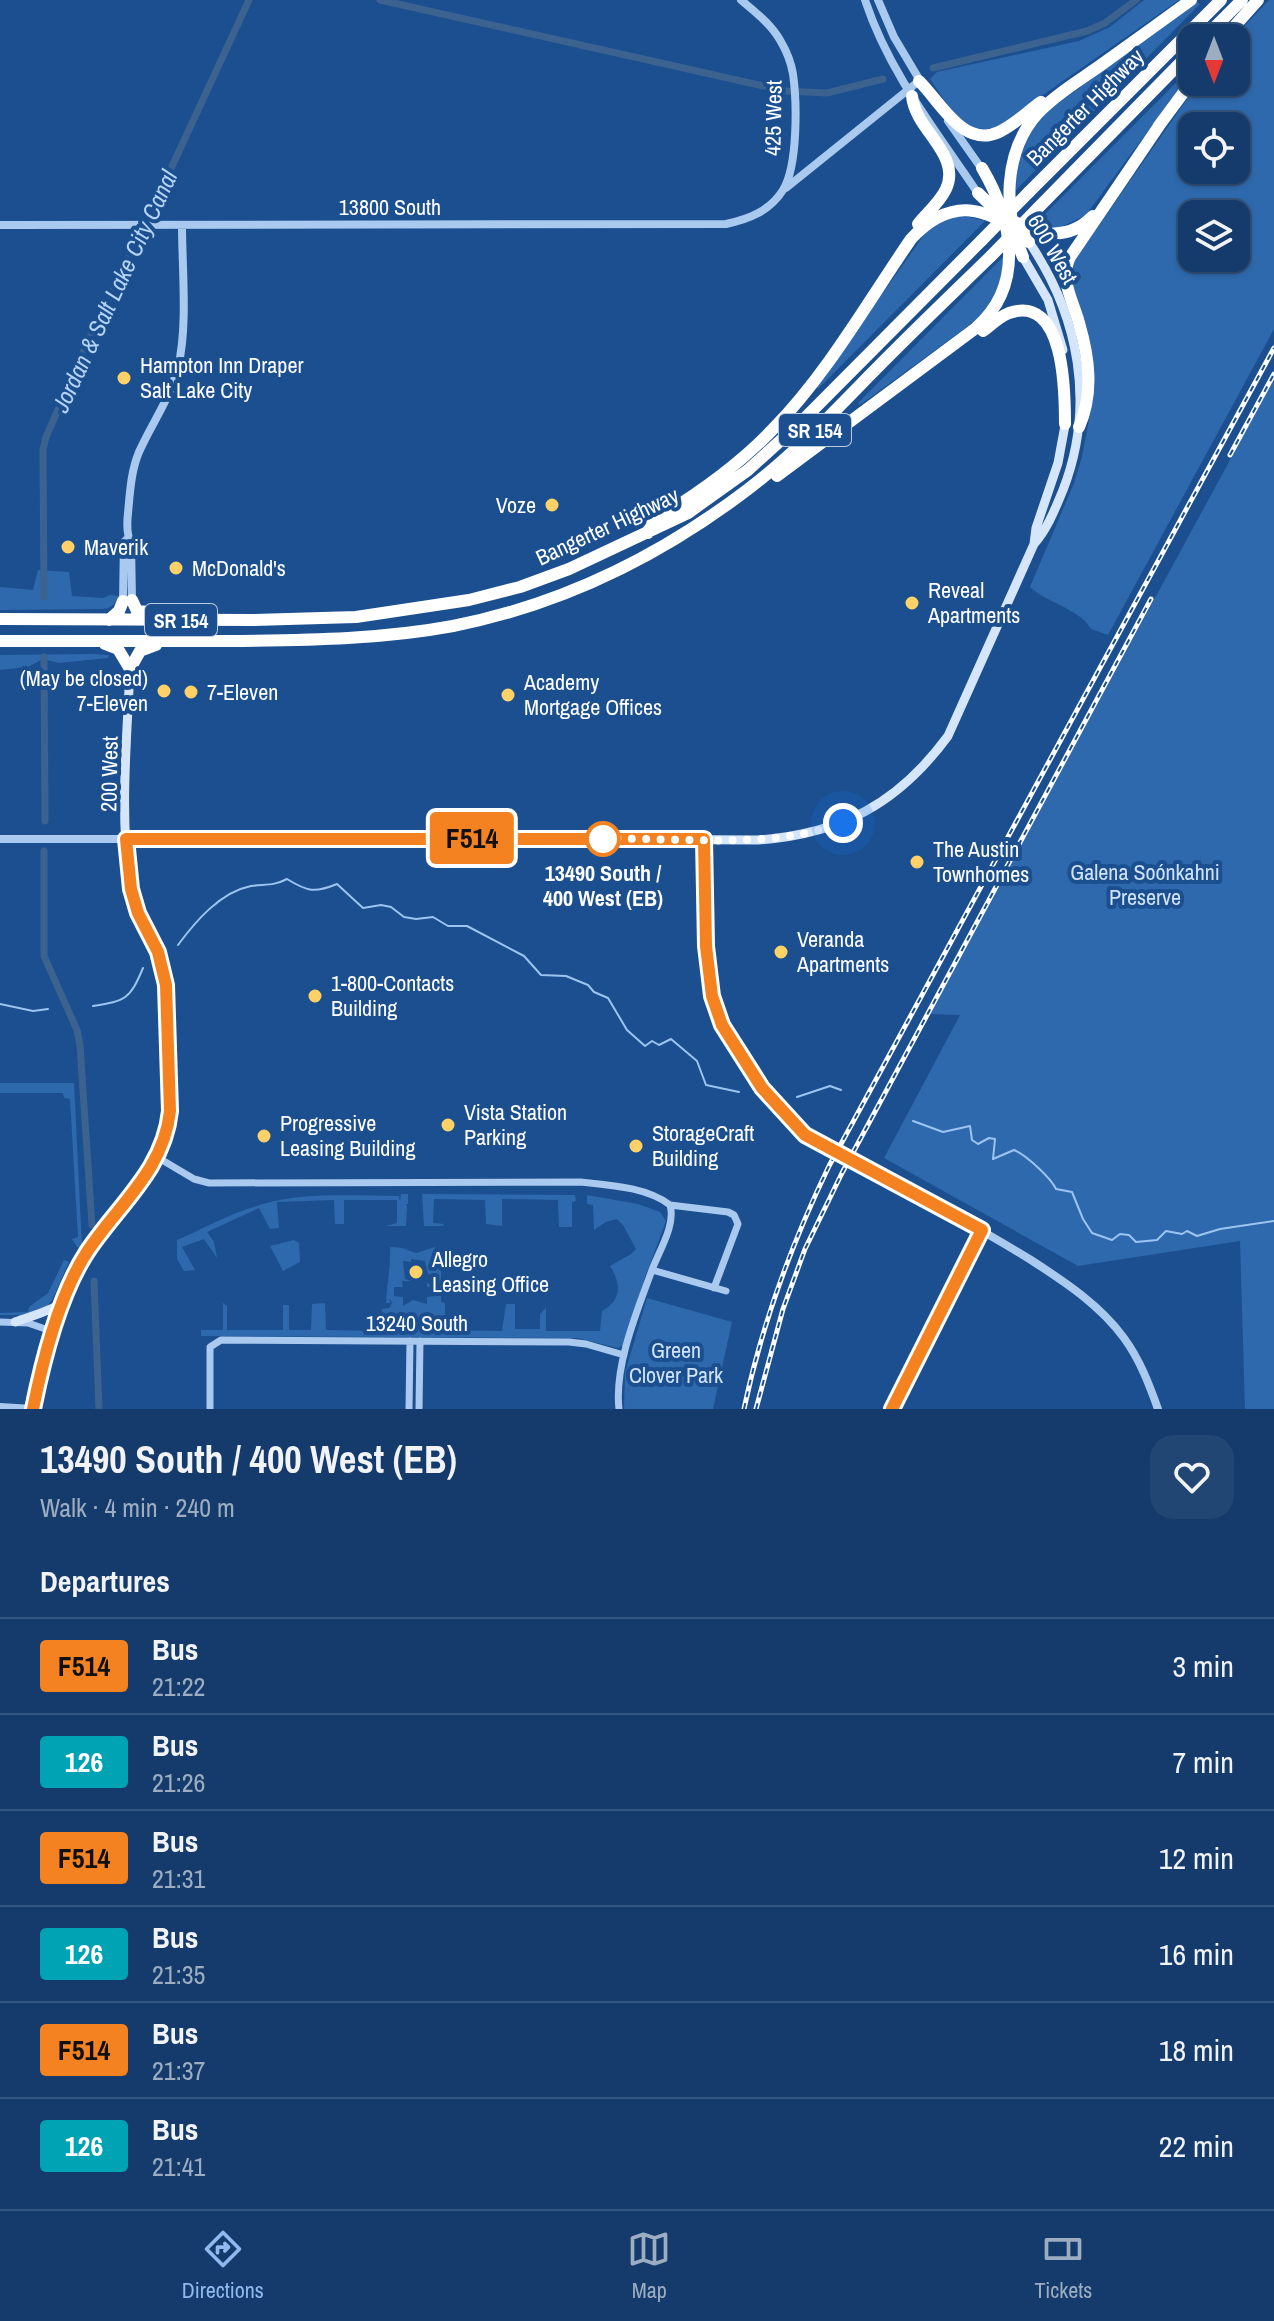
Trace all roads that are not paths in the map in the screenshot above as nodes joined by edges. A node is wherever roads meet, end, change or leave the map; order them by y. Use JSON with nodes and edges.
{"nodes":[{"id":1,"x":741,"y":0,"type":"edge"},
{"id":2,"x":865,"y":0,"type":"edge"},
{"id":3,"x":878,"y":0,"type":"edge"},
{"id":4,"x":1191,"y":0,"type":"edge"},
{"id":5,"x":1221,"y":0,"type":"edge"},
{"id":6,"x":1242,"y":0,"type":"edge"},
{"id":7,"x":1258,"y":0,"type":"edge"},
{"id":8,"x":1218,"y":24,"type":"edge"},
{"id":9,"x":1237,"y":24,"type":"edge"},
{"id":10,"x":1134,"y":41,"type":"junction"},
{"id":11,"x":1178,"y":65,"type":"edge"},
{"id":12,"x":919,"y":81,"type":"junction"},
{"id":13,"x":909,"y":92,"type":"junction"},
{"id":14,"x":1181,"y":96,"type":"edge"},
{"id":15,"x":1163,"y":120,"type":"junction"},
{"id":16,"x":982,"y":168,"type":"joint"},
{"id":17,"x":783,"y":190,"type":"junction"},
{"id":18,"x":978,"y":193,"type":"joint"},
{"id":19,"x":773,"y":202,"type":"joint"},
{"id":20,"x":1009,"y":222,"type":"junction"},
{"id":21,"x":0,"y":225,"type":"edge"},
{"id":22,"x":182,"y":225,"type":"junction"},
{"id":23,"x":911,"y":239,"type":"junction"},
{"id":24,"x":1029,"y":242,"type":"joint"},
{"id":25,"x":1023,"y":257,"type":"joint"},
{"id":26,"x":938,"y":356,"type":"junction"},
{"id":27,"x":1065,"y":424,"type":"junction"},
{"id":28,"x":1079,"y":427,"type":"junction"},
{"id":29,"x":648,"y":533,"type":"junction"},
{"id":30,"x":1034,"y":544,"type":"junction"},
{"id":31,"x":614,"y":573,"type":"junction"},
{"id":32,"x":128,"y":601,"type":"junction"},
{"id":33,"x":0,"y":619,"type":"edge"},
{"id":34,"x":109,"y":620,"type":"junction"},
{"id":35,"x":206,"y":620,"type":"junction"},
{"id":36,"x":0,"y":641,"type":"edge"},
{"id":37,"x":93,"y":641,"type":"junction"},
{"id":38,"x":170,"y":641,"type":"junction"},
{"id":39,"x":130,"y":669,"type":"junction"},
{"id":40,"x":0,"y":839,"type":"edge"},
{"id":41,"x":126,"y":839,"type":"junction"},
{"id":42,"x":704,"y":839,"type":"junction"},
{"id":43,"x":157,"y":1157,"type":"junction"},
{"id":44,"x":670,"y":1205,"type":"junction"},
{"id":45,"x":982,"y":1230,"type":"junction"},
{"id":46,"x":652,"y":1270,"type":"junction"},
{"id":47,"x":714,"y":1288,"type":"junction"},
{"id":48,"x":726,"y":1291,"type":"dead end"},
{"id":49,"x":64,"y":1302,"type":"junction"},
{"id":50,"x":0,"y":1322,"type":"edge"},
{"id":51,"x":15,"y":1322,"type":"junction"},
{"id":52,"x":54,"y":1332,"type":"junction"},
{"id":53,"x":410,"y":1341,"type":"junction"},
{"id":54,"x":420,"y":1341,"type":"junction"},
{"id":55,"x":624,"y":1355,"type":"junction"},
{"id":56,"x":0,"y":1407,"type":"edge"},
{"id":57,"x":33,"y":1409,"type":"edge"},
{"id":58,"x":210,"y":1409,"type":"edge"},
{"id":59,"x":409,"y":1409,"type":"edge"},
{"id":60,"x":419,"y":1409,"type":"edge"},
{"id":61,"x":619,"y":1409,"type":"edge"},
{"id":62,"x":892,"y":1409,"type":"edge"},
{"id":63,"x":1158,"y":1409,"type":"edge"}],
"edges":[{"from":1,"to":17,"type":"street","name":"425 West"},
{"from":2,"to":13,"type":"street"},
{"from":3,"to":12,"type":"street"},
{"from":4,"to":10,"type":"highway"},
{"from":5,"to":29,"type":"highway","name":"Bangerter Highway","number":"SR 154","bridge":true},
{"from":6,"to":8,"type":"highway"},
{"from":7,"to":9,"type":"highway"},
{"from":10,"to":12,"type":"highway"},
{"from":10,"to":20,"type":"highway"},
{"from":11,"to":31,"type":"highway","name":"Bangerter Highway","number":"SR 154","bridge":true},
{"from":12,"to":13,"type":"street"},
{"from":12,"to":16,"type":"street"},
{"from":13,"to":17,"type":"street"},
{"from":13,"to":18,"type":"street"},
{"from":13,"to":23,"type":"highway"},
{"from":14,"to":15,"type":"highway"},
{"from":15,"to":20,"type":"highway"},
{"from":15,"to":28,"type":"highway"},
{"from":16,"to":20,"type":"highway"},
{"from":17,"to":19,"type":"street","name":"425 West"},
{"from":18,"to":20,"type":"highway"},
{"from":19,"to":22,"type":"street","name":"13800 South"},
{"from":20,"to":23,"type":"highway"},
{"from":20,"to":24,"type":"highway"},
{"from":20,"to":25,"type":"highway"},
{"from":20,"to":26,"type":"highway"},
{"from":21,"to":22,"type":"street","name":"13800 South"},
{"from":22,"to":32,"type":"street"},
{"from":23,"to":29,"type":"highway"},
{"from":24,"to":28,"type":"main road","name":"600 West"},
{"from":25,"to":27,"type":"main road","name":"600 West"},
{"from":26,"to":27,"type":"highway"},
{"from":26,"to":31,"type":"highway"},
{"from":27,"to":30,"type":"main road","name":"600 West"},
{"from":28,"to":30,"type":"main road","name":"600 West"},
{"from":29,"to":35,"type":"highway","name":"Bangerter Highway","number":"SR 154"},
{"from":30,"to":42,"type":"main road","name":"600 West"},
{"from":31,"to":38,"type":"highway","name":"Bangerter Highway","number":"SR 154"},
{"from":32,"to":34,"type":"highway"},
{"from":32,"to":35,"type":"highway"},
{"from":33,"to":34,"type":"highway","name":"Bangerter Highway","number":"SR 154"},
{"from":34,"to":35,"type":"highway","name":"Bangerter Highway","number":"SR 154"},
{"from":36,"to":37,"type":"highway","name":"Bangerter Highway","number":"SR 154"},
{"from":37,"to":38,"type":"highway","name":"Bangerter Highway","number":"SR 154"},
{"from":37,"to":39,"type":"highway"},
{"from":38,"to":39,"type":"highway"},
{"from":39,"to":41,"type":"main road","name":"200 West"},
{"from":40,"to":41,"type":"street"},
{"from":41,"to":42,"type":"main road","name":"600 West"},
{"from":41,"to":43,"type":"main road","name":"200 West"},
{"from":42,"to":45,"type":"street"},
{"from":43,"to":44,"type":"street"},
{"from":43,"to":49,"type":"main road","name":"200 West"},
{"from":44,"to":46,"type":"street"},
{"from":44,"to":47,"type":"street"},
{"from":45,"to":62,"type":"street"},
{"from":45,"to":63,"type":"street"},
{"from":46,"to":47,"type":"street"},
{"from":46,"to":55,"type":"street"},
{"from":47,"to":48,"type":"street"},
{"from":49,"to":51,"type":"main road"},
{"from":49,"to":52,"type":"main road","name":"200 West"},
{"from":50,"to":51,"type":"street"},
{"from":51,"to":52,"type":"street"},
{"from":52,"to":57,"type":"main road","name":"200 West"},
{"from":53,"to":54,"type":"street","name":"13240 South"},
{"from":53,"to":58,"type":"street","name":"13240 South"},
{"from":53,"to":59,"type":"street"},
{"from":54,"to":55,"type":"street","name":"13240 South"},
{"from":54,"to":60,"type":"street"},
{"from":55,"to":61,"type":"street"},
{"from":56,"to":57,"type":"street"}]}
